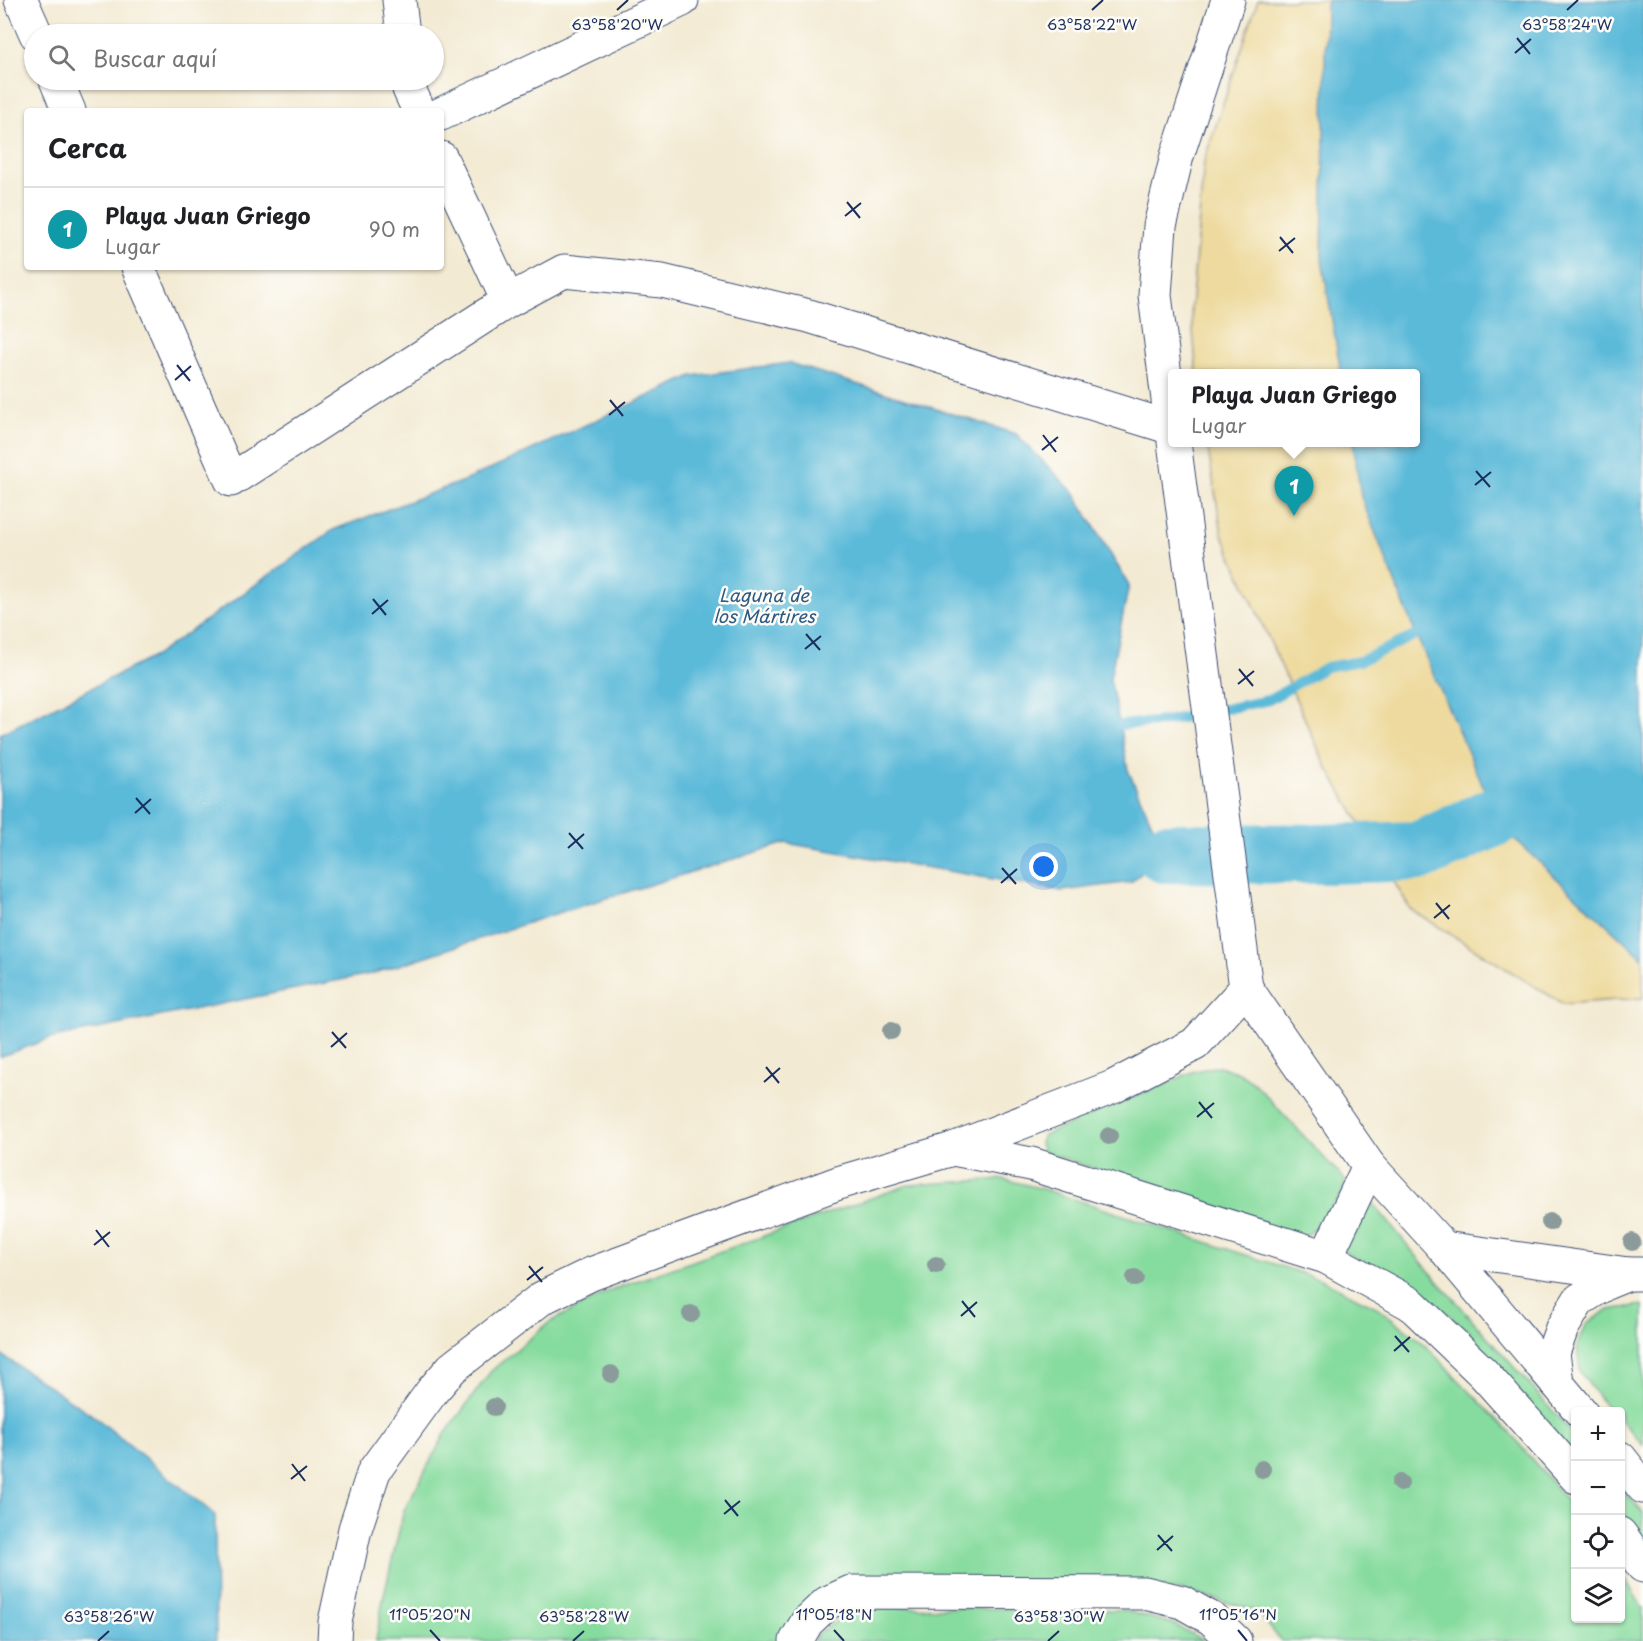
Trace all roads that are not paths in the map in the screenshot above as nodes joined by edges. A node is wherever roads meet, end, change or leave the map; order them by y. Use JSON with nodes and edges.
{"nodes":[{"id":1,"x":21,"y":0,"type":"edge"},
{"id":2,"x":399,"y":0,"type":"edge"},
{"id":3,"x":682,"y":0,"type":"edge"},
{"id":4,"x":1228,"y":0,"type":"edge"},
{"id":5,"x":32,"y":24,"type":"edge"},
{"id":6,"x":402,"y":24,"type":"edge"},
{"id":7,"x":60,"y":90,"type":"edge"},
{"id":8,"x":410,"y":90,"type":"edge"},
{"id":9,"x":68,"y":108,"type":"edge"},
{"id":10,"x":418,"y":108,"type":"edge"},
{"id":11,"x":444,"y":113,"type":"edge"},
{"id":12,"x":444,"y":164,"type":"edge"},
{"id":13,"x":139,"y":270,"type":"edge"},
{"id":14,"x":508,"y":301,"type":"junction"},
{"id":15,"x":1168,"y":397,"type":"edge"},
{"id":16,"x":1168,"y":427,"type":"edge"},
{"id":17,"x":1175,"y":447,"type":"edge"},
{"id":18,"x":1245,"y":983,"type":"junction"},
{"id":19,"x":953,"y":1149,"type":"junction"},
{"id":20,"x":1370,"y":1166,"type":"junction"},
{"id":21,"x":1444,"y":1248,"type":"junction"},
{"id":22,"x":1326,"y":1257,"type":"junction"},
{"id":23,"x":1636,"y":1274,"type":"edge"},
{"id":24,"x":1557,"y":1383,"type":"junction"},
{"id":25,"x":1577,"y":1407,"type":"edge"},
{"id":26,"x":1622,"y":1461,"type":"edge"},
{"id":27,"x":1571,"y":1472,"type":"edge"},
{"id":28,"x":1643,"y":1487,"type":"edge"},
{"id":29,"x":1625,"y":1541,"type":"edge"},
{"id":30,"x":1643,"y":1566,"type":"edge"},
{"id":31,"x":334,"y":1641,"type":"edge"},
{"id":32,"x":796,"y":1641,"type":"edge"},
{"id":33,"x":1235,"y":1641,"type":"edge"}],
"edges":[{"from":1,"to":5,"type":"street"},
{"from":2,"to":6,"type":"street"},
{"from":3,"to":11,"type":"street"},
{"from":4,"to":15,"type":"street"},
{"from":7,"to":9,"type":"street"},
{"from":8,"to":10,"type":"street"},
{"from":12,"to":14,"type":"street"},
{"from":13,"to":14,"type":"street"},
{"from":14,"to":16,"type":"street"},
{"from":17,"to":18,"type":"street"},
{"from":18,"to":19,"type":"street"},
{"from":18,"to":20,"type":"street"},
{"from":19,"to":22,"type":"street"},
{"from":19,"to":31,"type":"street"},
{"from":20,"to":21,"type":"street"},
{"from":20,"to":22,"type":"street"},
{"from":21,"to":23,"type":"street"},
{"from":21,"to":24,"type":"street"},
{"from":22,"to":27,"type":"street"},
{"from":23,"to":24,"type":"street"},
{"from":24,"to":25,"type":"street"},
{"from":26,"to":28,"type":"street"},
{"from":29,"to":30,"type":"street"},
{"from":32,"to":33,"type":"street"}]}
